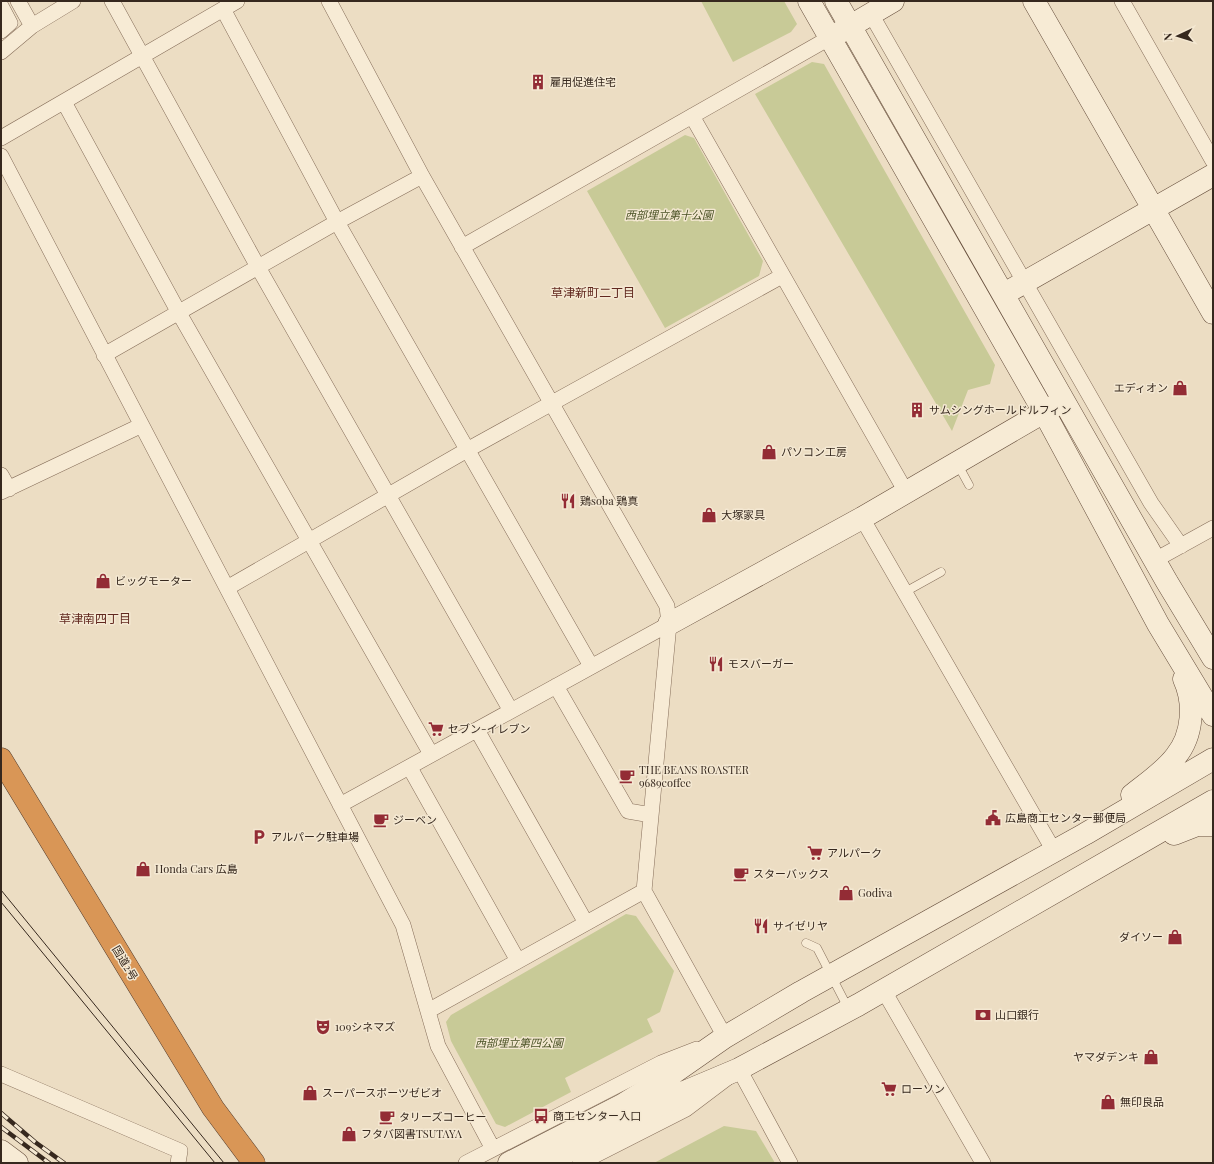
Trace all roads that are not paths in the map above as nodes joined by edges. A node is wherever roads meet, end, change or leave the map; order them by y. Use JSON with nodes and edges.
{"nodes":[{"id":1,"x":18,"y":1,"type":"edge"},
{"id":2,"x":73,"y":1,"type":"edge"},
{"id":3,"x":112,"y":1,"type":"edge"},
{"id":4,"x":237,"y":1,"type":"edge"},
{"id":5,"x":329,"y":1,"type":"edge"},
{"id":6,"x":809,"y":1,"type":"edge"},
{"id":7,"x":836,"y":1,"type":"edge"},
{"id":8,"x":893,"y":1,"type":"edge"},
{"id":9,"x":1034,"y":1,"type":"edge"},
{"id":10,"x":1122,"y":1,"type":"edge"},
{"id":11,"x":1,"y":6,"type":"edge"},
{"id":12,"x":223,"y":9,"type":"junction"},
{"id":13,"x":871,"y":14,"type":"junction"},
{"id":14,"x":32,"y":26,"type":"junction"},
{"id":15,"x":850,"y":26,"type":"junction"},
{"id":16,"x":1,"y":31,"type":"edge"},
{"id":17,"x":831,"y":38,"type":"junction"},
{"id":18,"x":1,"y":52,"type":"edge"},
{"id":19,"x":144,"y":57,"type":"junction"},
{"id":20,"x":64,"y":102,"type":"junction"},
{"id":21,"x":692,"y":116,"type":"junction"},
{"id":22,"x":1,"y":138,"type":"edge"},
{"id":23,"x":1,"y":156,"type":"edge"},
{"id":24,"x":1213,"y":161,"type":"edge"},
{"id":25,"x":1213,"y":175,"type":"edge"},
{"id":26,"x":422,"y":176,"type":"junction"},
{"id":27,"x":1154,"y":208,"type":"junction"},
{"id":28,"x":337,"y":222,"type":"junction"},
{"id":29,"x":462,"y":247,"type":"junction"},
{"id":30,"x":258,"y":267,"type":"junction"},
{"id":31,"x":782,"y":276,"type":"junction"},
{"id":32,"x":1024,"y":281,"type":"junction"},
{"id":33,"x":1004,"y":294,"type":"junction"},
{"id":34,"x":179,"y":313,"type":"junction"},
{"id":35,"x":1213,"y":313,"type":"edge"},
{"id":36,"x":104,"y":355,"type":"junction"},
{"id":37,"x":1064,"y":401,"type":"junction"},
{"id":38,"x":553,"y":404,"type":"junction"},
{"id":39,"x":1044,"y":412,"type":"junction"},
{"id":40,"x":140,"y":426,"type":"junction"},
{"id":41,"x":467,"y":450,"type":"junction"},
{"id":42,"x":957,"y":463,"type":"junction"},
{"id":43,"x":1,"y":475,"type":"edge"},
{"id":44,"x":969,"y":485,"type":"dead end"},
{"id":45,"x":5,"y":491,"type":"edge"},
{"id":46,"x":906,"y":492,"type":"junction"},
{"id":47,"x":387,"y":495,"type":"junction"},
{"id":48,"x":862,"y":518,"type":"junction"},
{"id":49,"x":1213,"y":528,"type":"edge"},
{"id":50,"x":308,"y":540,"type":"junction"},
{"id":51,"x":1181,"y":546,"type":"junction"},
{"id":52,"x":1155,"y":560,"type":"junction"},
{"id":53,"x":941,"y":572,"type":"dead end"},
{"id":54,"x":1167,"y":582,"type":"junction"},
{"id":55,"x":227,"y":588,"type":"junction"},
{"id":56,"x":905,"y":592,"type":"junction"},
{"id":57,"x":669,"y":624,"type":"junction"},
{"id":58,"x":1158,"y":624,"type":"junction"},
{"id":59,"x":1213,"y":638,"type":"edge"},
{"id":60,"x":1213,"y":658,"type":"edge"},
{"id":61,"x":591,"y":666,"type":"junction"},
{"id":62,"x":556,"y":686,"type":"junction"},
{"id":63,"x":511,"y":711,"type":"junction"},
{"id":64,"x":1213,"y":715,"type":"edge"},
{"id":65,"x":477,"y":730,"type":"junction"},
{"id":66,"x":431,"y":754,"type":"junction"},
{"id":67,"x":1,"y":759,"type":"edge"},
{"id":68,"x":1213,"y":759,"type":"edge"},
{"id":69,"x":410,"y":768,"type":"junction"},
{"id":70,"x":1213,"y":801,"type":"edge"},
{"id":71,"x":340,"y":805,"type":"junction"},
{"id":72,"x":651,"y":815,"type":"junction"},
{"id":73,"x":1213,"y":825,"type":"edge"},
{"id":74,"x":1085,"y":834,"type":"junction"},
{"id":75,"x":1054,"y":852,"type":"junction"},
{"id":76,"x":1125,"y":852,"type":"junction"},
{"id":77,"x":644,"y":891,"type":"junction"},
{"id":78,"x":586,"y":923,"type":"junction"},
{"id":79,"x":806,"y":943,"type":"dead end"},
{"id":80,"x":518,"y":961,"type":"junction"},
{"id":81,"x":830,"y":976,"type":"junction"},
{"id":82,"x":884,"y":991,"type":"junction"},
{"id":83,"x":849,"y":1010,"type":"junction"},
{"id":84,"x":428,"y":1011,"type":"junction"},
{"id":85,"x":725,"y":1037,"type":"junction"},
{"id":86,"x":739,"y":1069,"type":"junction"},
{"id":87,"x":1,"y":1074,"type":"edge"},
{"id":88,"x":625,"y":1112,"type":"junction"},
{"id":89,"x":1,"y":1151,"type":"edge"},
{"id":90,"x":501,"y":1156,"type":"edge"},
{"id":91,"x":17,"y":1163,"type":"edge"},
{"id":92,"x":178,"y":1163,"type":"edge"},
{"id":93,"x":254,"y":1163,"type":"edge"},
{"id":94,"x":466,"y":1163,"type":"edge"},
{"id":95,"x":546,"y":1163,"type":"edge"},
{"id":96,"x":580,"y":1163,"type":"edge"},
{"id":97,"x":790,"y":1163,"type":"edge"},
{"id":98,"x":983,"y":1163,"type":"edge"}],
"edges":[{"from":1,"to":14,"type":"street"},
{"from":2,"to":14,"type":"street"},
{"from":3,"to":19,"type":"street"},
{"from":4,"to":12,"type":"street"},
{"from":5,"to":26,"type":"street"},
{"from":6,"to":17,"type":"street"},
{"from":7,"to":15,"type":"street"},
{"from":8,"to":13,"type":"street"},
{"from":9,"to":27,"type":"street"},
{"from":10,"to":24,"type":"street"},
{"from":11,"to":16,"type":"street"},
{"from":12,"to":19,"type":"street"},
{"from":12,"to":28,"type":"street"},
{"from":13,"to":15,"type":"street"},
{"from":13,"to":32,"type":"street"},
{"from":14,"to":18,"type":"street"},
{"from":15,"to":17,"type":"street"},
{"from":15,"to":33,"type":"street"},
{"from":17,"to":21,"type":"street"},
{"from":17,"to":39,"type":"street"},
{"from":19,"to":20,"type":"street"},
{"from":19,"to":30,"type":"street"},
{"from":20,"to":22,"type":"street"},
{"from":20,"to":34,"type":"street"},
{"from":21,"to":29,"type":"street"},
{"from":21,"to":31,"type":"street"},
{"from":23,"to":36,"type":"street"},
{"from":25,"to":27,"type":"street"},
{"from":26,"to":28,"type":"street"},
{"from":26,"to":29,"type":"street"},
{"from":27,"to":32,"type":"street"},
{"from":27,"to":35,"type":"street"},
{"from":28,"to":30,"type":"street"},
{"from":28,"to":41,"type":"street"},
{"from":29,"to":38,"type":"street"},
{"from":30,"to":34,"type":"street"},
{"from":30,"to":47,"type":"street"},
{"from":31,"to":38,"type":"street"},
{"from":31,"to":46,"type":"street"},
{"from":32,"to":33,"type":"street"},
{"from":32,"to":51,"type":"street"},
{"from":33,"to":37,"type":"street"},
{"from":34,"to":36,"type":"street"},
{"from":34,"to":50,"type":"street"},
{"from":36,"to":40,"type":"street"},
{"from":37,"to":39,"type":"street"},
{"from":37,"to":52,"type":"street"},
{"from":38,"to":41,"type":"street"},
{"from":38,"to":57,"type":"street"},
{"from":39,"to":42,"type":"street"},
{"from":39,"to":58,"type":"street"},
{"from":40,"to":45,"type":"street"},
{"from":40,"to":55,"type":"street"},
{"from":41,"to":47,"type":"street"},
{"from":41,"to":61,"type":"street"},
{"from":42,"to":44,"type":"lane"},
{"from":42,"to":46,"type":"street"},
{"from":43,"to":45,"type":"street"},
{"from":46,"to":48,"type":"street"},
{"from":47,"to":50,"type":"street"},
{"from":47,"to":63,"type":"street"},
{"from":48,"to":56,"type":"street"},
{"from":48,"to":57,"type":"street"},
{"from":49,"to":51,"type":"street"},
{"from":50,"to":55,"type":"street"},
{"from":50,"to":66,"type":"street"},
{"from":51,"to":52,"type":"street"},
{"from":52,"to":54,"type":"street"},
{"from":53,"to":56,"type":"lane"},
{"from":54,"to":59,"type":"street"},
{"from":54,"to":60,"type":"street"},
{"from":55,"to":71,"type":"street"},
{"from":56,"to":75,"type":"street"},
{"from":57,"to":61,"type":"street"},
{"from":57,"to":72,"type":"street"},
{"from":58,"to":64,"type":"street"},
{"from":58,"to":74,"type":"street"},
{"from":61,"to":62,"type":"street"},
{"from":62,"to":63,"type":"street"},
{"from":62,"to":72,"type":"street"},
{"from":63,"to":65,"type":"street"},
{"from":65,"to":66,"type":"street"},
{"from":65,"to":78,"type":"street"},
{"from":66,"to":69,"type":"street"},
{"from":67,"to":93,"type":"highway","name":"国道2号"},
{"from":68,"to":74,"type":"street"},
{"from":69,"to":71,"type":"street"},
{"from":69,"to":80,"type":"street"},
{"from":70,"to":76,"type":"street"},
{"from":71,"to":84,"type":"street"},
{"from":72,"to":77,"type":"street"},
{"from":73,"to":76,"type":"street"},
{"from":74,"to":75,"type":"street"},
{"from":75,"to":81,"type":"street"},
{"from":76,"to":82,"type":"street"},
{"from":77,"to":78,"type":"street"},
{"from":77,"to":85,"type":"street"},
{"from":78,"to":80,"type":"street"},
{"from":79,"to":81,"type":"lane"},
{"from":80,"to":84,"type":"street"},
{"from":81,"to":83,"type":"lane"},
{"from":81,"to":85,"type":"street"},
{"from":82,"to":83,"type":"street"},
{"from":82,"to":98,"type":"street"},
{"from":83,"to":86,"type":"street"},
{"from":84,"to":90,"type":"street"},
{"from":85,"to":88,"type":"street"},
{"from":85,"to":90,"type":"street"},
{"from":86,"to":88,"type":"street"},
{"from":86,"to":96,"type":"street"},
{"from":86,"to":97,"type":"street"},
{"from":87,"to":92,"type":"street"},
{"from":88,"to":90,"type":"street"},
{"from":88,"to":95,"type":"street"},
{"from":89,"to":91,"type":"street"},
{"from":90,"to":94,"type":"street"}]}
